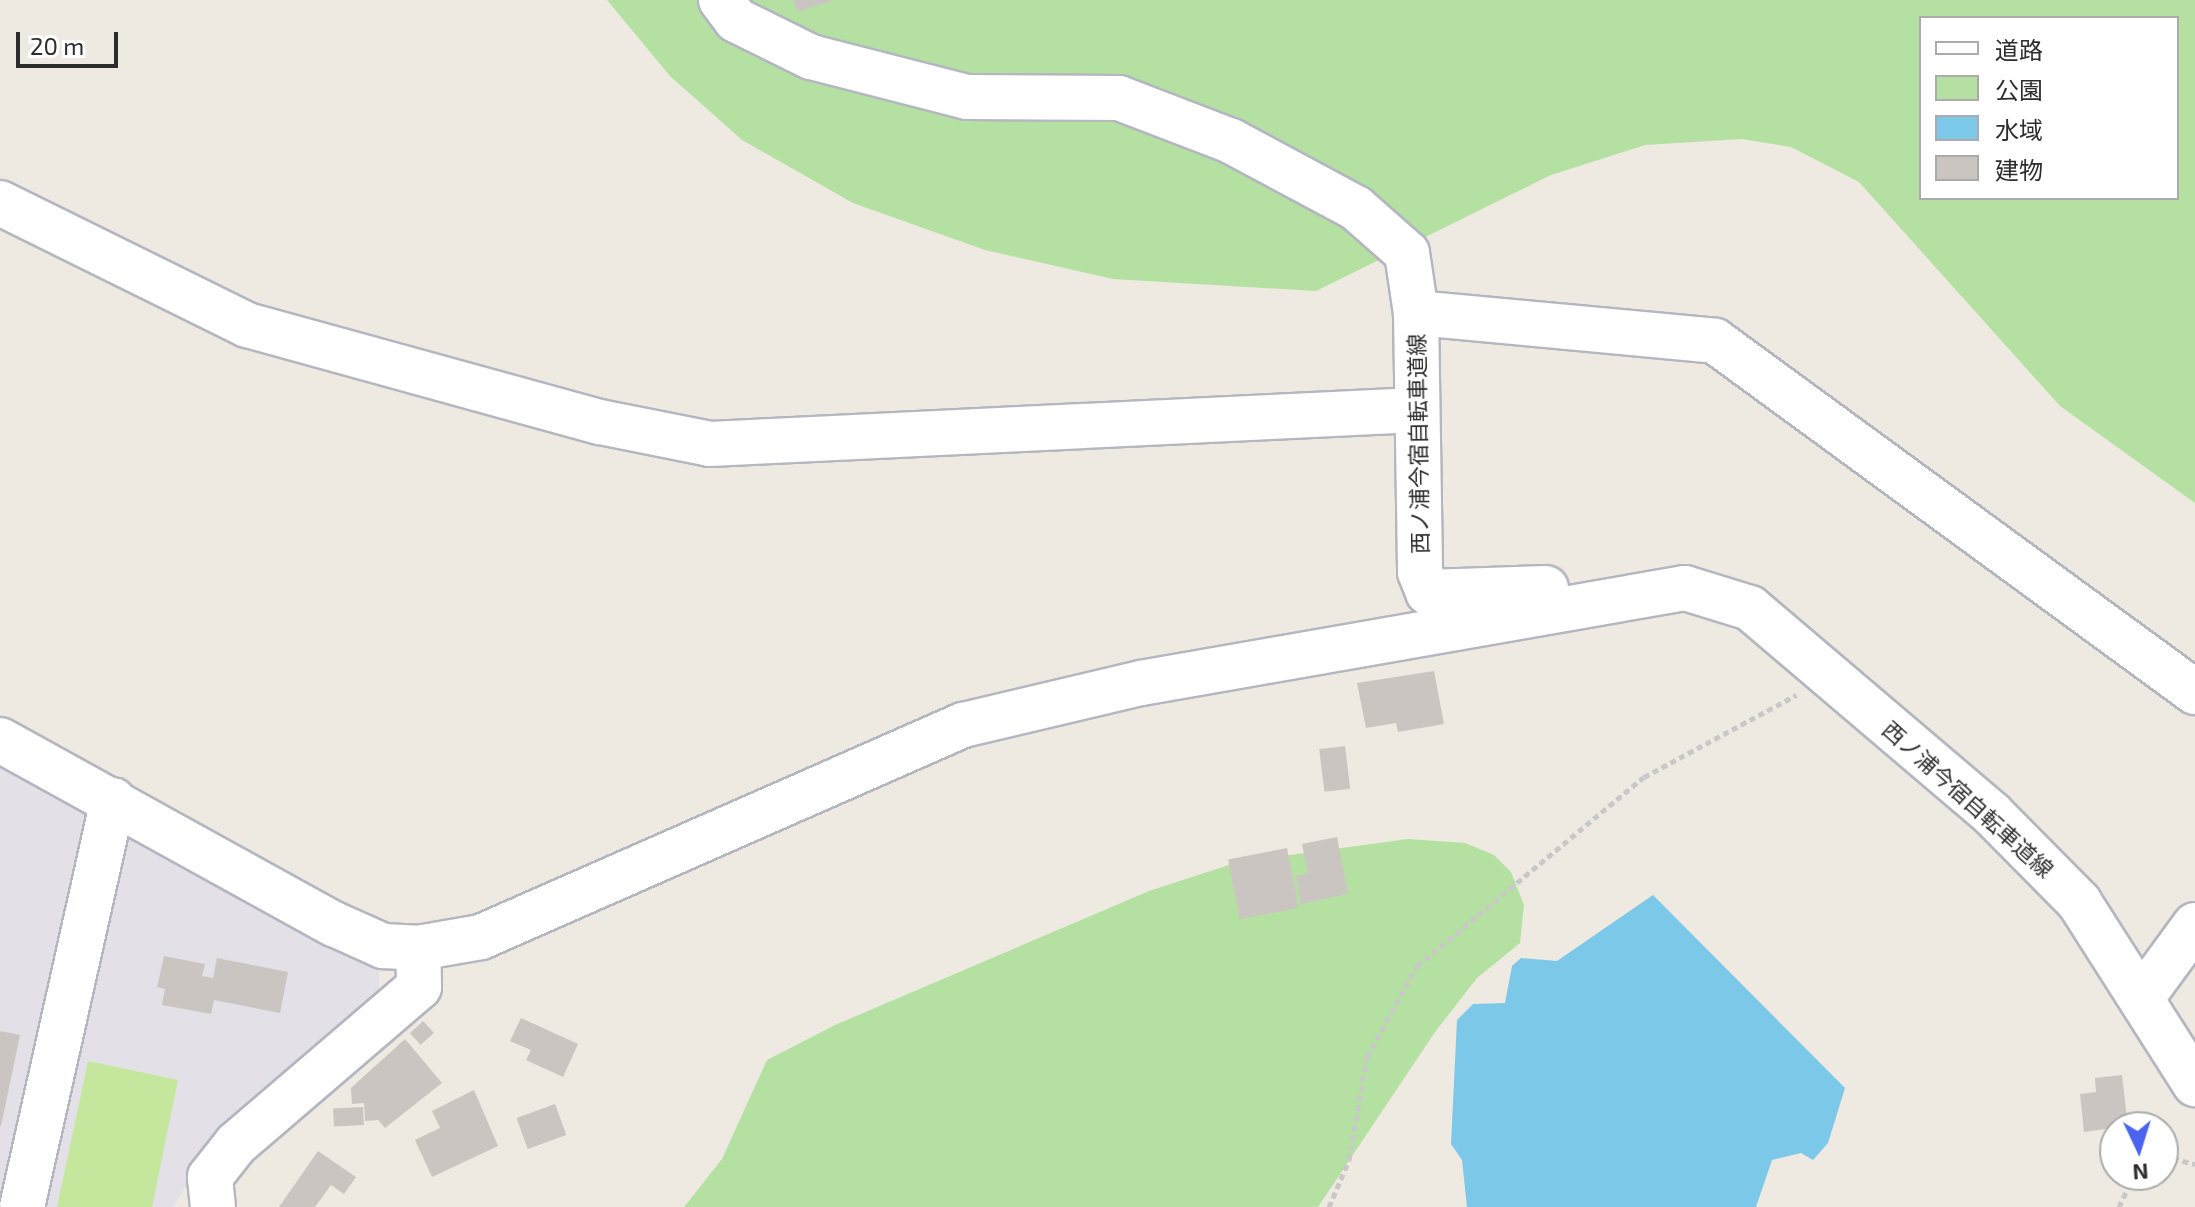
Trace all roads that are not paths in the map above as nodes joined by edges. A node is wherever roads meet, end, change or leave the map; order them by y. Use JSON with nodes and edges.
{"nodes":[{"id":1,"x":721,"y":0,"type":"edge"},
{"id":2,"x":0,"y":203,"type":"edge"},
{"id":3,"x":1416,"y":313,"type":"junction"},
{"id":4,"x":1416,"y":410,"type":"junction"},
{"id":5,"x":1602,"y":600,"type":"junction"},
{"id":6,"x":2195,"y":692,"type":"edge"},
{"id":7,"x":0,"y":740,"type":"edge"},
{"id":8,"x":113,"y":800,"type":"junction"},
{"id":9,"x":2195,"y":925,"type":"edge"},
{"id":10,"x":418,"y":948,"type":"junction"},
{"id":11,"x":2143,"y":996,"type":"junction"},
{"id":12,"x":2195,"y":1084,"type":"edge"},
{"id":13,"x":22,"y":1207,"type":"edge"},
{"id":14,"x":213,"y":1207,"type":"edge"}],
"edges":[{"from":1,"to":3,"type":"street","name":"西ノ浦今宿自転車道線"},
{"from":2,"to":4,"type":"street"},
{"from":3,"to":4,"type":"street","name":"西ノ浦今宿自転車道線"},
{"from":3,"to":6,"type":"street"},
{"from":4,"to":5,"type":"street","name":"西ノ浦今宿自転車道線"},
{"from":5,"to":10,"type":"street"},
{"from":5,"to":11,"type":"street","name":"西ノ浦今宿自転車道線"},
{"from":7,"to":8,"type":"street"},
{"from":8,"to":10,"type":"street"},
{"from":8,"to":13,"type":"street"},
{"from":9,"to":11,"type":"street"},
{"from":10,"to":14,"type":"street"},
{"from":11,"to":12,"type":"street","name":"西ノ浦今宿自転車道線"}]}
